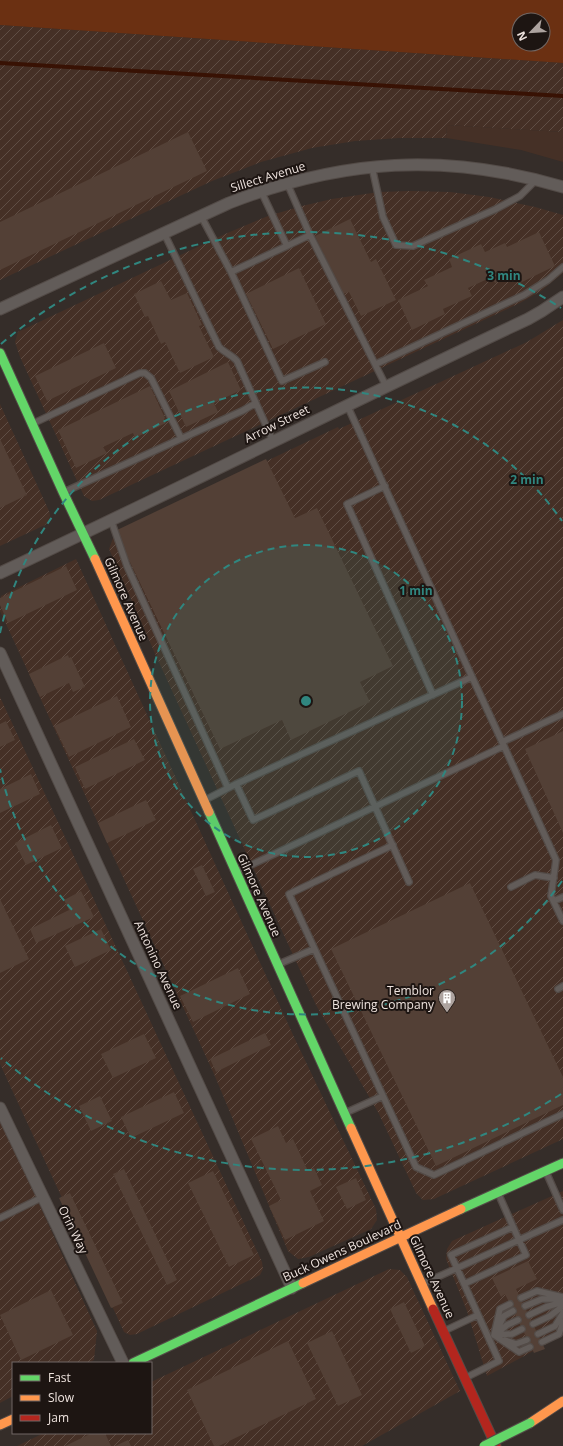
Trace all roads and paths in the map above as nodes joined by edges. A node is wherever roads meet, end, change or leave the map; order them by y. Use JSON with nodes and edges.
{"nodes":[{"id":1,"x":372,"y":166,"type":"junction"},
{"id":2,"x":536,"y":180,"type":"junction"},
{"id":3,"x":287,"y":183,"type":"junction"},
{"id":4,"x":563,"y":187,"type":"edge"},
{"id":5,"x":260,"y":191,"type":"junction"},
{"id":6,"x":201,"y":216,"type":"junction"},
{"id":7,"x":164,"y":233,"type":"junction"},
{"id":8,"x":310,"y":235,"type":"junction"},
{"id":9,"x":287,"y":246,"type":"junction"},
{"id":10,"x":563,"y":267,"type":"edge"},
{"id":11,"x":232,"y":272,"type":"junction"},
{"id":12,"x":563,"y":297,"type":"edge"},
{"id":13,"x":0,"y":309,"type":"edge"},
{"id":14,"x":0,"y":354,"type":"edge"},
{"id":15,"x":324,"y":362,"type":"dead end"},
{"id":16,"x":376,"y":364,"type":"junction"},
{"id":17,"x":3,"y":369,"type":"edge"},
{"id":18,"x":386,"y":386,"type":"junction"},
{"id":19,"x":256,"y":403,"type":"junction"},
{"id":20,"x":347,"y":404,"type":"junction"},
{"id":21,"x":32,"y":424,"type":"junction"},
{"id":22,"x":181,"y":438,"type":"junction"},
{"id":23,"x":273,"y":441,"type":"junction"},
{"id":24,"x":384,"y":486,"type":"junction"},
{"id":25,"x":63,"y":492,"type":"junction"},
{"id":26,"x":111,"y":520,"type":"junction"},
{"id":27,"x":84,"y":534,"type":"junction"},
{"id":28,"x":0,"y":573,"type":"edge"},
{"id":29,"x":0,"y":652,"type":"edge"},
{"id":30,"x":472,"y":677,"type":"junction"},
{"id":31,"x":433,"y":695,"type":"junction"},
{"id":32,"x":563,"y":714,"type":"edge"},
{"id":33,"x":503,"y":744,"type":"junction"},
{"id":34,"x":236,"y":784,"type":"junction"},
{"id":35,"x":228,"y":788,"type":"junction"},
{"id":36,"x":204,"y":800,"type":"junction"},
{"id":37,"x":375,"y":806,"type":"junction"},
{"id":38,"x":393,"y":845,"type":"junction"},
{"id":39,"x":563,"y":858,"type":"edge"},
{"id":40,"x":556,"y":860,"type":"junction"},
{"id":41,"x":236,"y":872,"type":"junction"},
{"id":42,"x":554,"y":878,"type":"junction"},
{"id":43,"x":410,"y":882,"type":"dead end"},
{"id":44,"x":511,"y":887,"type":"dead end"},
{"id":45,"x":563,"y":897,"type":"edge"},
{"id":46,"x":554,"y":902,"type":"junction"},
{"id":47,"x":563,"y":921,"type":"edge"},
{"id":48,"x":314,"y":949,"type":"junction"},
{"id":49,"x":278,"y":965,"type":"junction"},
{"id":50,"x":383,"y":1096,"type":"junction"},
{"id":51,"x":0,"y":1108,"type":"edge"},
{"id":52,"x":345,"y":1114,"type":"junction"},
{"id":53,"x":563,"y":1114,"type":"edge"},
{"id":54,"x":563,"y":1163,"type":"edge"},
{"id":55,"x":545,"y":1171,"type":"junction"},
{"id":56,"x":498,"y":1192,"type":"junction"},
{"id":57,"x":43,"y":1197,"type":"junction"},
{"id":58,"x":563,"y":1210,"type":"edge"},
{"id":59,"x":0,"y":1218,"type":"edge"},
{"id":60,"x":563,"y":1220,"type":"edge"},
{"id":61,"x":513,"y":1227,"type":"junction"},
{"id":62,"x":400,"y":1237,"type":"junction"},
{"id":63,"x":519,"y":1240,"type":"junction"},
{"id":64,"x":457,"y":1268,"type":"junction"},
{"id":65,"x":422,"y":1284,"type":"junction"},
{"id":66,"x":464,"y":1284,"type":"junction"},
{"id":67,"x":292,"y":1288,"type":"junction"},
{"id":68,"x":521,"y":1298,"type":"dead end"},
{"id":69,"x":563,"y":1299,"type":"edge"},
{"id":70,"x":510,"y":1304,"type":"dead end"},
{"id":71,"x":524,"y":1306,"type":"dead end"},
{"id":72,"x":563,"y":1306,"type":"edge"},
{"id":73,"x":513,"y":1311,"type":"dead end"},
{"id":74,"x":563,"y":1313,"type":"edge"},
{"id":75,"x":478,"y":1315,"type":"junction"},
{"id":76,"x":529,"y":1315,"type":"dead end"},
{"id":77,"x":518,"y":1320,"type":"dead end"},
{"id":78,"x":563,"y":1322,"type":"edge"},
{"id":79,"x":533,"y":1324,"type":"dead end"},
{"id":80,"x":522,"y":1329,"type":"dead end"},
{"id":81,"x":444,"y":1332,"type":"junction"},
{"id":82,"x":538,"y":1334,"type":"dead end"},
{"id":83,"x":494,"y":1335,"type":"junction"},
{"id":84,"x":488,"y":1338,"type":"junction"},
{"id":85,"x":527,"y":1340,"type":"dead end"},
{"id":86,"x":542,"y":1342,"type":"dead end"},
{"id":87,"x":530,"y":1347,"type":"dead end"},
{"id":88,"x":123,"y":1362,"type":"edge"},
{"id":89,"x":135,"y":1362,"type":"edge"},
{"id":90,"x":465,"y":1378,"type":"junction"},
{"id":91,"x":563,"y":1401,"type":"edge"},
{"id":92,"x":563,"y":1408,"type":"edge"},
{"id":93,"x":12,"y":1419,"type":"edge"},
{"id":94,"x":530,"y":1423,"type":"junction"},
{"id":95,"x":0,"y":1425,"type":"edge"},
{"id":96,"x":484,"y":1446,"type":"edge"},
{"id":97,"x":496,"y":1446,"type":"edge"}],
"edges":[{"from":1,"to":2,"type":"street","name":"Sillect Avenue"},
{"from":1,"to":2,"type":"lane"},
{"from":1,"to":3,"type":"street","name":"Sillect Avenue"},
{"from":2,"to":4,"type":"street","name":"Sillect Avenue"},
{"from":3,"to":5,"type":"street","name":"Sillect Avenue"},
{"from":3,"to":8,"type":"lane"},
{"from":5,"to":6,"type":"street","name":"Sillect Avenue"},
{"from":5,"to":9,"type":"lane"},
{"from":6,"to":7,"type":"street","name":"Sillect Avenue"},
{"from":6,"to":11,"type":"lane"},
{"from":7,"to":13,"type":"street","name":"Sillect Avenue"},
{"from":7,"to":19,"type":"lane"},
{"from":8,"to":9,"type":"lane"},
{"from":8,"to":16,"type":"lane"},
{"from":9,"to":11,"type":"lane"},
{"from":10,"to":16,"type":"lane"},
{"from":11,"to":15,"type":"lane"},
{"from":12,"to":18,"type":"street","name":"Arrow Street"},
{"from":14,"to":17,"type":"main road","name":"Gilmore Avenue"},
{"from":16,"to":18,"type":"lane"},
{"from":17,"to":21,"type":"main road","name":"Gilmore Avenue"},
{"from":18,"to":20,"type":"street","name":"Arrow Street"},
{"from":19,"to":22,"type":"lane"},
{"from":19,"to":23,"type":"lane"},
{"from":20,"to":23,"type":"street","name":"Arrow Street"},
{"from":20,"to":24,"type":"lane"},
{"from":21,"to":22,"type":"lane"},
{"from":21,"to":25,"type":"main road","name":"Gilmore Avenue"},
{"from":22,"to":25,"type":"lane"},
{"from":23,"to":26,"type":"street","name":"Arrow Street"},
{"from":24,"to":30,"type":"lane"},
{"from":24,"to":31,"type":"lane"},
{"from":25,"to":27,"type":"main road","name":"Gilmore Avenue"},
{"from":26,"to":27,"type":"street","name":"Arrow Street"},
{"from":26,"to":35,"type":"lane"},
{"from":27,"to":28,"type":"street","name":"Arrow Street"},
{"from":27,"to":36,"type":"main road","name":"Gilmore Avenue"},
{"from":29,"to":67,"type":"street","name":"Antonino Avenue"},
{"from":30,"to":31,"type":"lane"},
{"from":30,"to":33,"type":"lane"},
{"from":31,"to":34,"type":"lane"},
{"from":32,"to":33,"type":"lane"},
{"from":33,"to":37,"type":"lane"},
{"from":33,"to":40,"type":"lane"},
{"from":34,"to":35,"type":"lane"},
{"from":34,"to":37,"type":"lane"},
{"from":35,"to":36,"type":"lane"},
{"from":36,"to":41,"type":"main road","name":"Gilmore Avenue"},
{"from":37,"to":38,"type":"lane"},
{"from":37,"to":41,"type":"lane"},
{"from":38,"to":43,"type":"lane"},
{"from":38,"to":48,"type":"lane"},
{"from":39,"to":40,"type":"lane"},
{"from":40,"to":42,"type":"lane"},
{"from":41,"to":49,"type":"main road","name":"Gilmore Avenue"},
{"from":42,"to":44,"type":"lane"},
{"from":42,"to":46,"type":"lane"},
{"from":45,"to":46,"type":"lane"},
{"from":46,"to":47,"type":"lane"},
{"from":48,"to":49,"type":"lane"},
{"from":48,"to":50,"type":"lane"},
{"from":49,"to":52,"type":"main road","name":"Gilmore Avenue"},
{"from":50,"to":52,"type":"lane"},
{"from":50,"to":53,"type":"lane"},
{"from":51,"to":57,"type":"street","name":"Orin Way"},
{"from":52,"to":62,"type":"main road","name":"Gilmore Avenue"},
{"from":54,"to":55,"type":"main road","name":"Buck Owens Boulevard"},
{"from":55,"to":56,"type":"main road","name":"Buck Owens Boulevard"},
{"from":55,"to":58,"type":"lane"},
{"from":56,"to":61,"type":"lane"},
{"from":56,"to":62,"type":"main road","name":"Buck Owens Boulevard"},
{"from":57,"to":59,"type":"lane"},
{"from":57,"to":88,"type":"street","name":"Orin Way"},
{"from":60,"to":63,"type":"lane"},
{"from":61,"to":63,"type":"lane"},
{"from":61,"to":64,"type":"lane"},
{"from":62,"to":65,"type":"main road","name":"Gilmore Avenue"},
{"from":62,"to":67,"type":"main road","name":"Buck Owens Boulevard"},
{"from":63,"to":64,"type":"lane"},
{"from":63,"to":66,"type":"lane"},
{"from":64,"to":65,"type":"lane"},
{"from":64,"to":66,"type":"lane"},
{"from":65,"to":81,"type":"main road","name":"Gilmore Avenue"},
{"from":66,"to":75,"type":"lane"},
{"from":67,"to":89,"type":"main road","name":"Buck Owens Boulevard"},
{"from":68,"to":69,"type":"lane"},
{"from":69,"to":71,"type":"lane"},
{"from":69,"to":76,"type":"lane"},
{"from":70,"to":83,"type":"lane"},
{"from":72,"to":79,"type":"lane"},
{"from":73,"to":83,"type":"lane"},
{"from":74,"to":82,"type":"lane"},
{"from":75,"to":81,"type":"lane"},
{"from":75,"to":84,"type":"lane"},
{"from":77,"to":83,"type":"lane"},
{"from":78,"to":86,"type":"lane"},
{"from":80,"to":83,"type":"lane"},
{"from":81,"to":90,"type":"main road","name":"Gilmore Avenue"},
{"from":83,"to":84,"type":"lane"},
{"from":83,"to":85,"type":"lane"},
{"from":83,"to":87,"type":"lane"},
{"from":84,"to":90,"type":"lane"},
{"from":90,"to":97,"type":"main road","name":"Gilmore Avenue"},
{"from":91,"to":94,"type":"main road"},
{"from":92,"to":94,"type":"main road"},
{"from":93,"to":95,"type":"main road"},
{"from":94,"to":96,"type":"main road","bridge":true}]}
